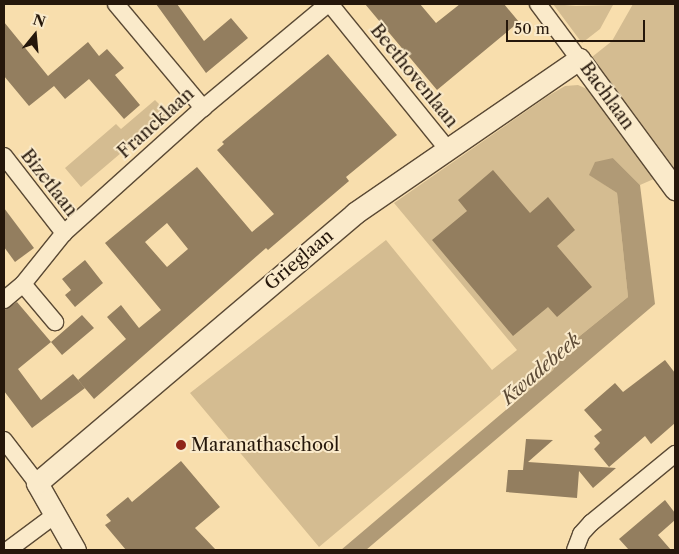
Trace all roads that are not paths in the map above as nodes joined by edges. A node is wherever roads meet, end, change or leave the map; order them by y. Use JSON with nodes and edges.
{"nodes":[{"id":1,"x":116,"y":4,"type":"edge"},
{"id":2,"x":329,"y":4,"type":"edge"},
{"id":3,"x":538,"y":4,"type":"edge"},
{"id":4,"x":579,"y":59,"type":"junction"},
{"id":5,"x":203,"y":108,"type":"junction"},
{"id":6,"x":449,"y":150,"type":"junction"},
{"id":7,"x":4,"y":156,"type":"edge"},
{"id":8,"x":675,"y":189,"type":"edge"},
{"id":9,"x":64,"y":233,"type":"junction"},
{"id":10,"x":23,"y":284,"type":"junction"},
{"id":11,"x":4,"y":300,"type":"edge"},
{"id":12,"x":55,"y":322,"type":"dead end"},
{"id":13,"x":4,"y":440,"type":"edge"},
{"id":14,"x":675,"y":454,"type":"edge"},
{"id":15,"x":37,"y":483,"type":"junction"},
{"id":16,"x":55,"y":515,"type":"junction"},
{"id":17,"x":8,"y":550,"type":"edge"},
{"id":18,"x":75,"y":550,"type":"edge"},
{"id":19,"x":575,"y":550,"type":"edge"}],
"edges":[{"from":1,"to":5,"type":"street"},
{"from":2,"to":5,"type":"street","name":"Francklaan"},
{"from":2,"to":6,"type":"street","name":"Beethovenlaan"},
{"from":3,"to":4,"type":"street","name":"Bachlaan"},
{"from":4,"to":6,"type":"street","name":"Grieglaan"},
{"from":4,"to":8,"type":"street","name":"Bachlaan"},
{"from":5,"to":9,"type":"street","name":"Francklaan"},
{"from":6,"to":15,"type":"street","name":"Grieglaan"},
{"from":7,"to":9,"type":"street","name":"Bizetlaan"},
{"from":9,"to":10,"type":"street","name":"Francklaan"},
{"from":10,"to":11,"type":"street","name":"Francklaan"},
{"from":10,"to":12,"type":"street"},
{"from":13,"to":15,"type":"street"},
{"from":14,"to":19,"type":"street"},
{"from":15,"to":16,"type":"street"},
{"from":16,"to":17,"type":"street"},
{"from":16,"to":18,"type":"street"}]}
